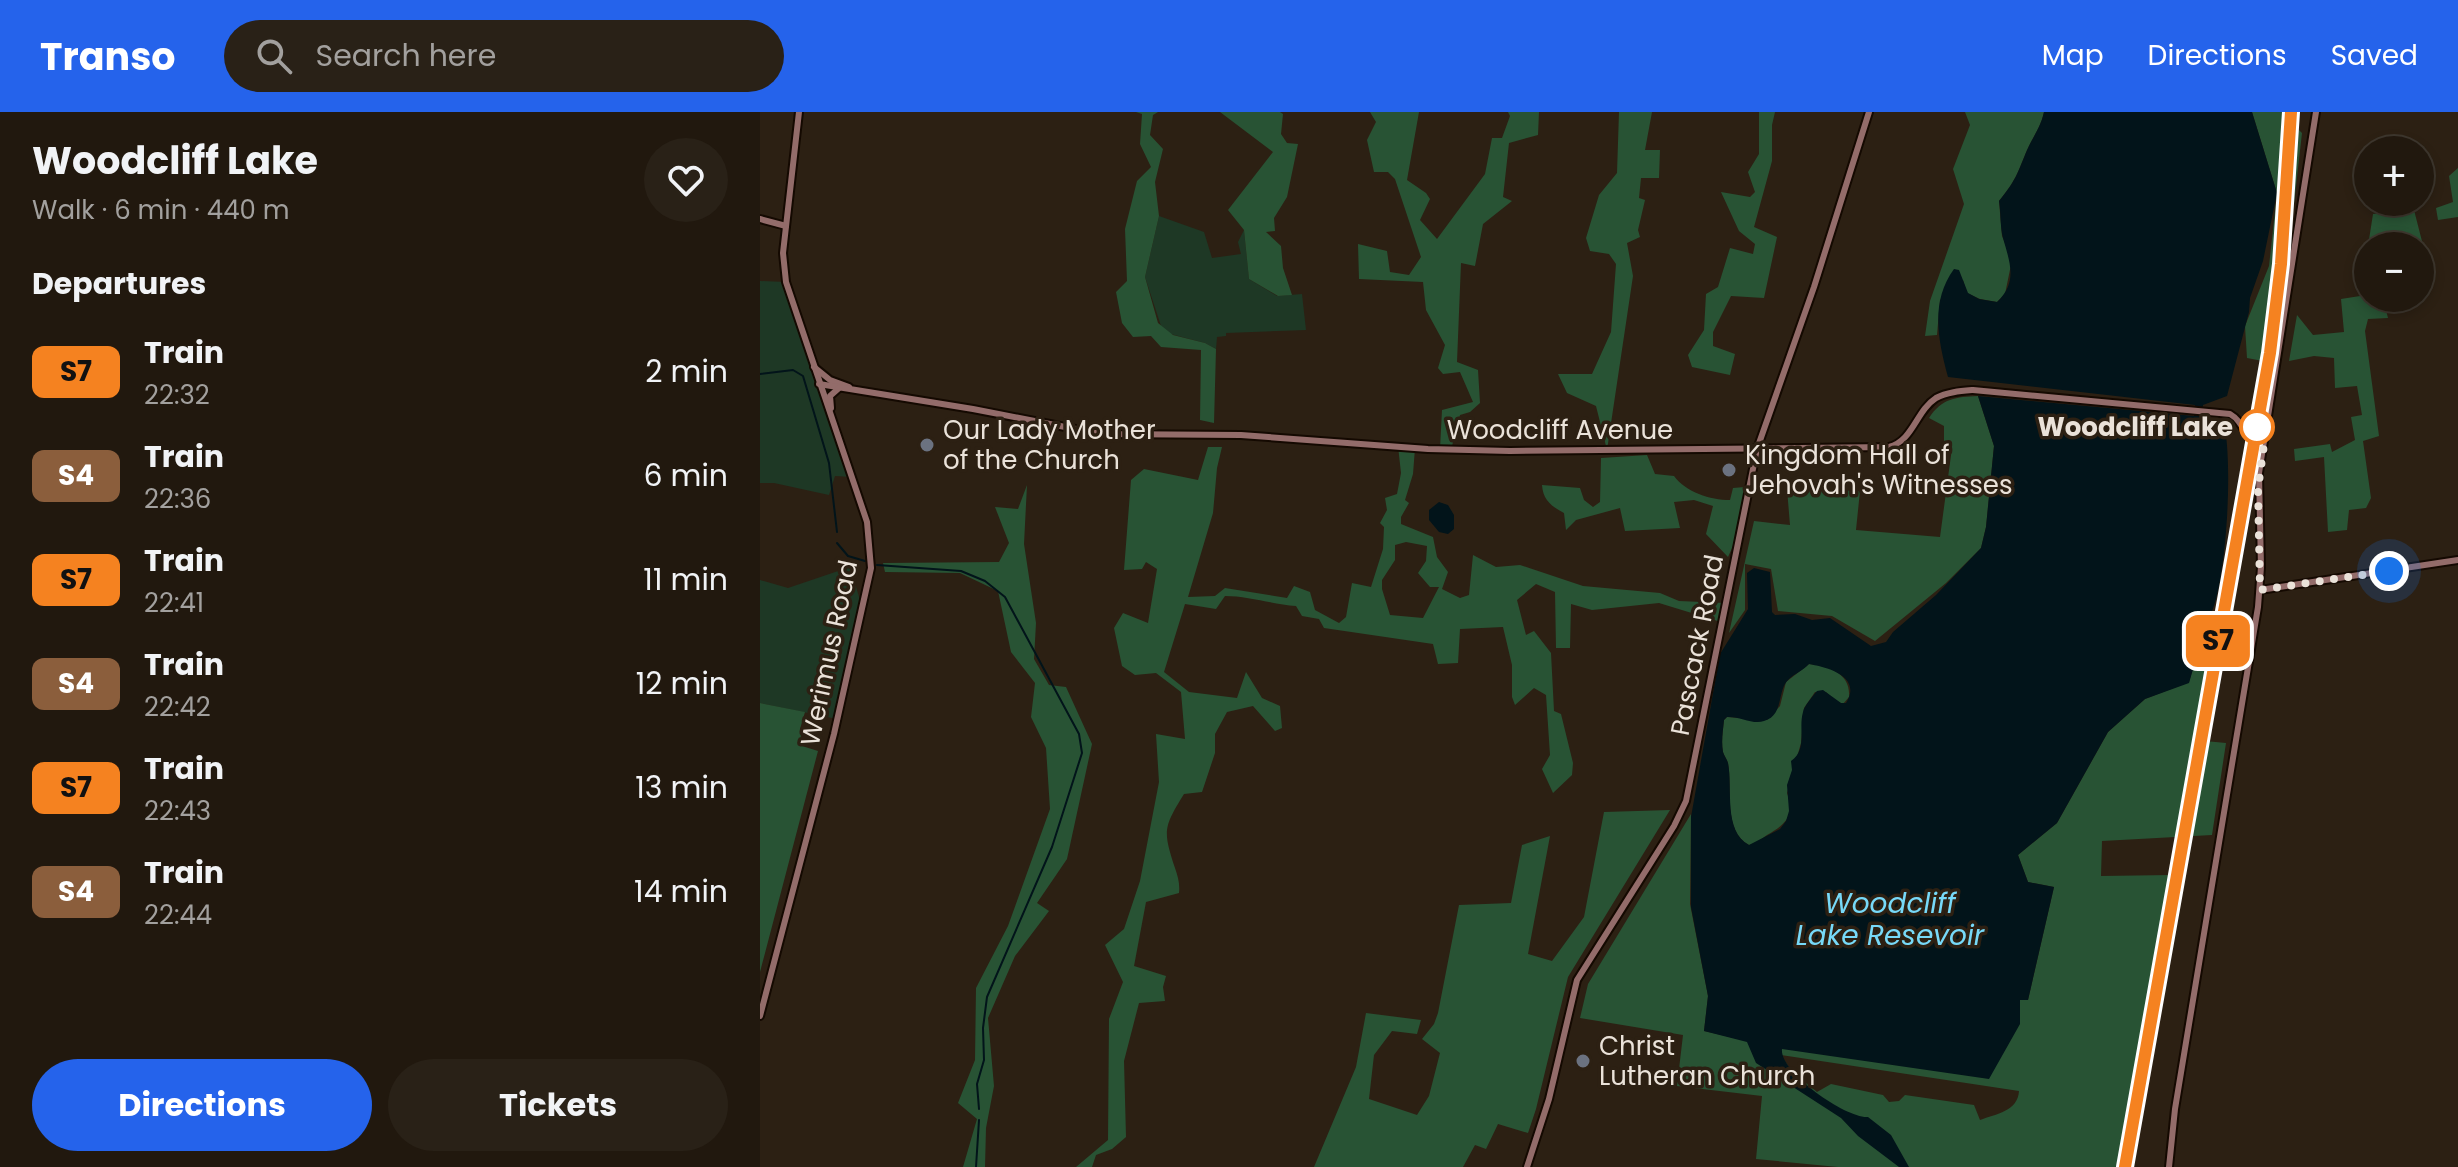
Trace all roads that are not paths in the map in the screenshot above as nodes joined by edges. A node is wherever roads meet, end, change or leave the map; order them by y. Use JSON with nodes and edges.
{"nodes":[{"id":1,"x":799,"y":112,"type":"edge"},
{"id":2,"x":1869,"y":112,"type":"edge"},
{"id":3,"x":2316,"y":112,"type":"edge"},
{"id":4,"x":760,"y":219,"type":"edge"},
{"id":5,"x":786,"y":226,"type":"junction"},
{"id":6,"x":813,"y":367,"type":"junction"},
{"id":7,"x":819,"y":384,"type":"junction"},
{"id":8,"x":841,"y":388,"type":"junction"},
{"id":9,"x":851,"y":389,"type":"junction"},
{"id":10,"x":834,"y":423,"type":"junction"},
{"id":11,"x":1757,"y":449,"type":"junction"},
{"id":12,"x":2263,"y":450,"type":"junction"},
{"id":13,"x":2458,"y":560,"type":"edge"},
{"id":14,"x":2260,"y":590,"type":"junction"},
{"id":15,"x":760,"y":1016,"type":"edge"},
{"id":16,"x":1527,"y":1167,"type":"edge"},
{"id":17,"x":2169,"y":1167,"type":"edge"}],
"edges":[{"from":1,"to":5,"type":"main road","name":"Werimus Road"},
{"from":2,"to":11,"type":"main road","name":"Pascack Road"},
{"from":3,"to":12,"type":"main road"},
{"from":4,"to":5,"type":"main road"},
{"from":5,"to":6,"type":"main road","name":"Werimus Road"},
{"from":6,"to":7,"type":"main road","name":"Werimus Road"},
{"from":6,"to":9,"type":"main road"},
{"from":7,"to":8,"type":"main road","name":"Woodcliff Avenue"},
{"from":7,"to":10,"type":"main road","name":"Werimus Road"},
{"from":8,"to":9,"type":"main road","name":"Woodcliff Avenue"},
{"from":8,"to":10,"type":"main road"},
{"from":9,"to":11,"type":"main road","name":"Woodcliff Avenue"},
{"from":10,"to":15,"type":"main road","name":"Werimus Road"},
{"from":11,"to":12,"type":"main road","name":"Woodcliff Avenue"},
{"from":11,"to":16,"type":"main road","name":"Pascack Road"},
{"from":12,"to":14,"type":"main road"},
{"from":13,"to":14,"type":"main road"},
{"from":14,"to":17,"type":"main road"}]}
